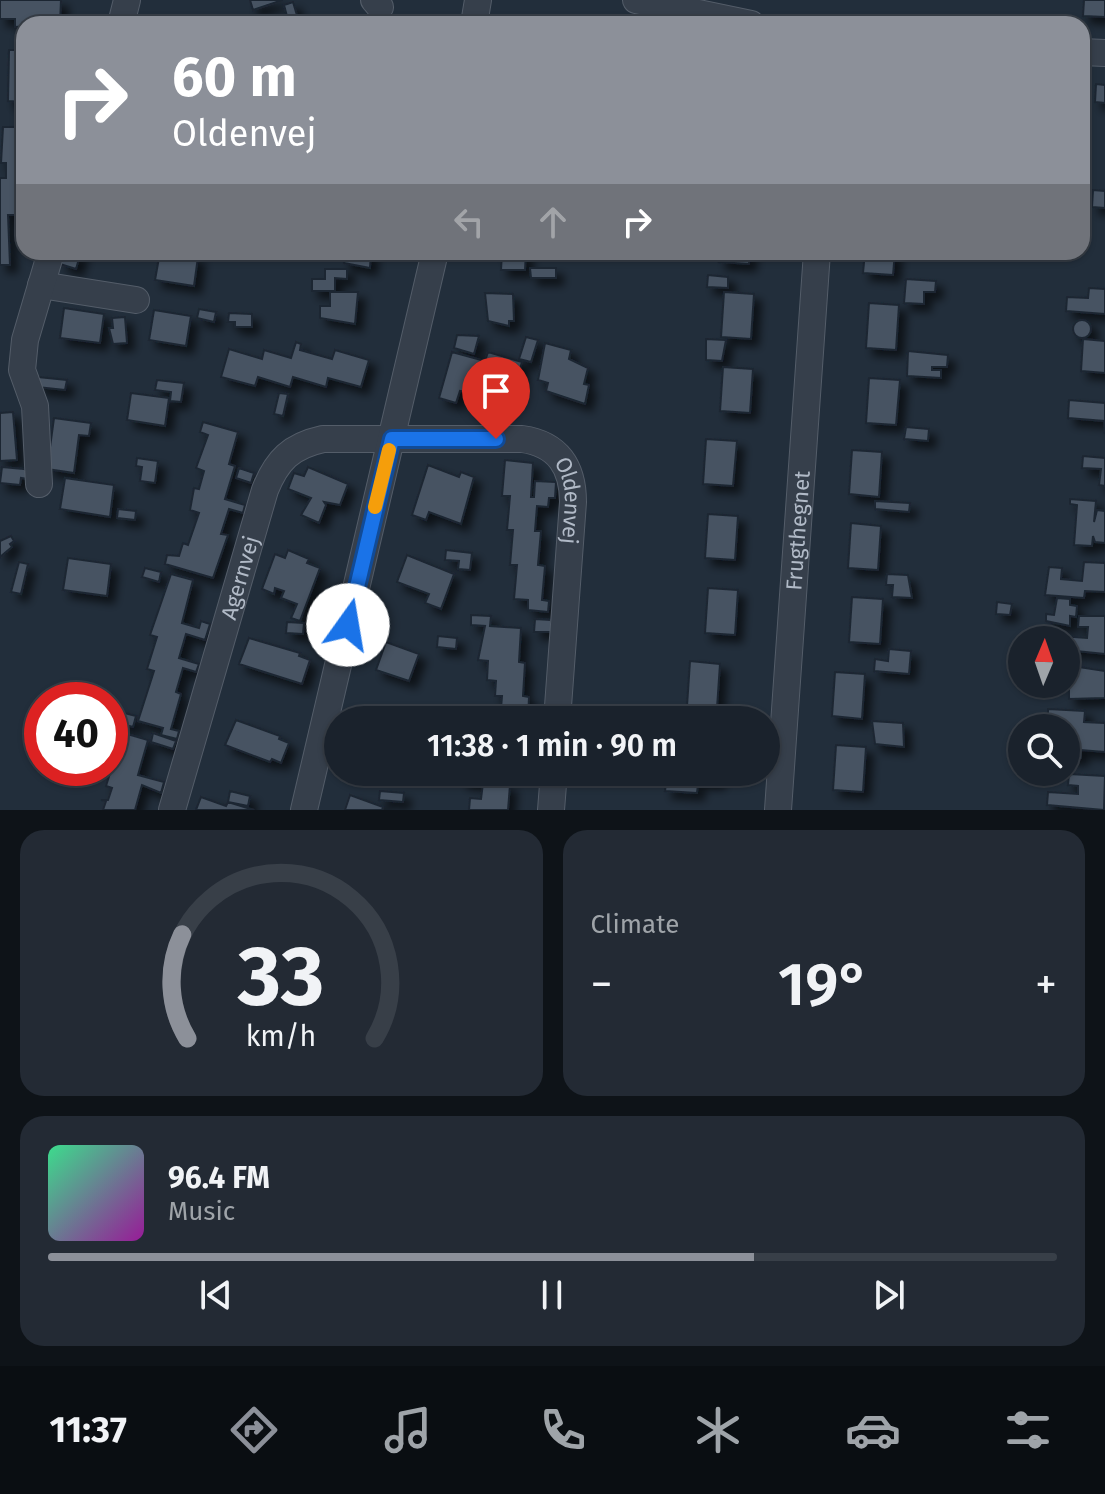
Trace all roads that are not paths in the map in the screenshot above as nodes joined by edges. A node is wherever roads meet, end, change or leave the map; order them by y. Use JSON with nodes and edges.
{"nodes":[{"id":1,"x":636,"y":0,"type":"edge"},
{"id":2,"x":713,"y":16,"type":"edge"},
{"id":3,"x":49,"y":260,"type":"edge"},
{"id":4,"x":433,"y":260,"type":"edge"},
{"id":5,"x":816,"y":260,"type":"edge"},
{"id":6,"x":41,"y":285,"type":"junction"},
{"id":7,"x":136,"y":300,"type":"dead end"},
{"id":8,"x":392,"y":439,"type":"junction"},
{"id":9,"x":39,"y":484,"type":"dead end"},
{"id":10,"x":558,"y":706,"type":"edge"},
{"id":11,"x":553,"y":786,"type":"edge"},
{"id":12,"x":172,"y":810,"type":"edge"},
{"id":13,"x":304,"y":810,"type":"edge"},
{"id":14,"x":551,"y":810,"type":"edge"},
{"id":15,"x":778,"y":810,"type":"edge"}],
"edges":[{"from":1,"to":2,"type":"street"},
{"from":3,"to":6,"type":"street"},
{"from":4,"to":8,"type":"street"},
{"from":5,"to":15,"type":"street","name":"Frugthegnet"},
{"from":6,"to":7,"type":"street"},
{"from":6,"to":9,"type":"street"},
{"from":8,"to":10,"type":"street","name":"Oldenvej"},
{"from":8,"to":12,"type":"street","name":"Agernvej"},
{"from":8,"to":13,"type":"street"},
{"from":11,"to":14,"type":"street"}]}
